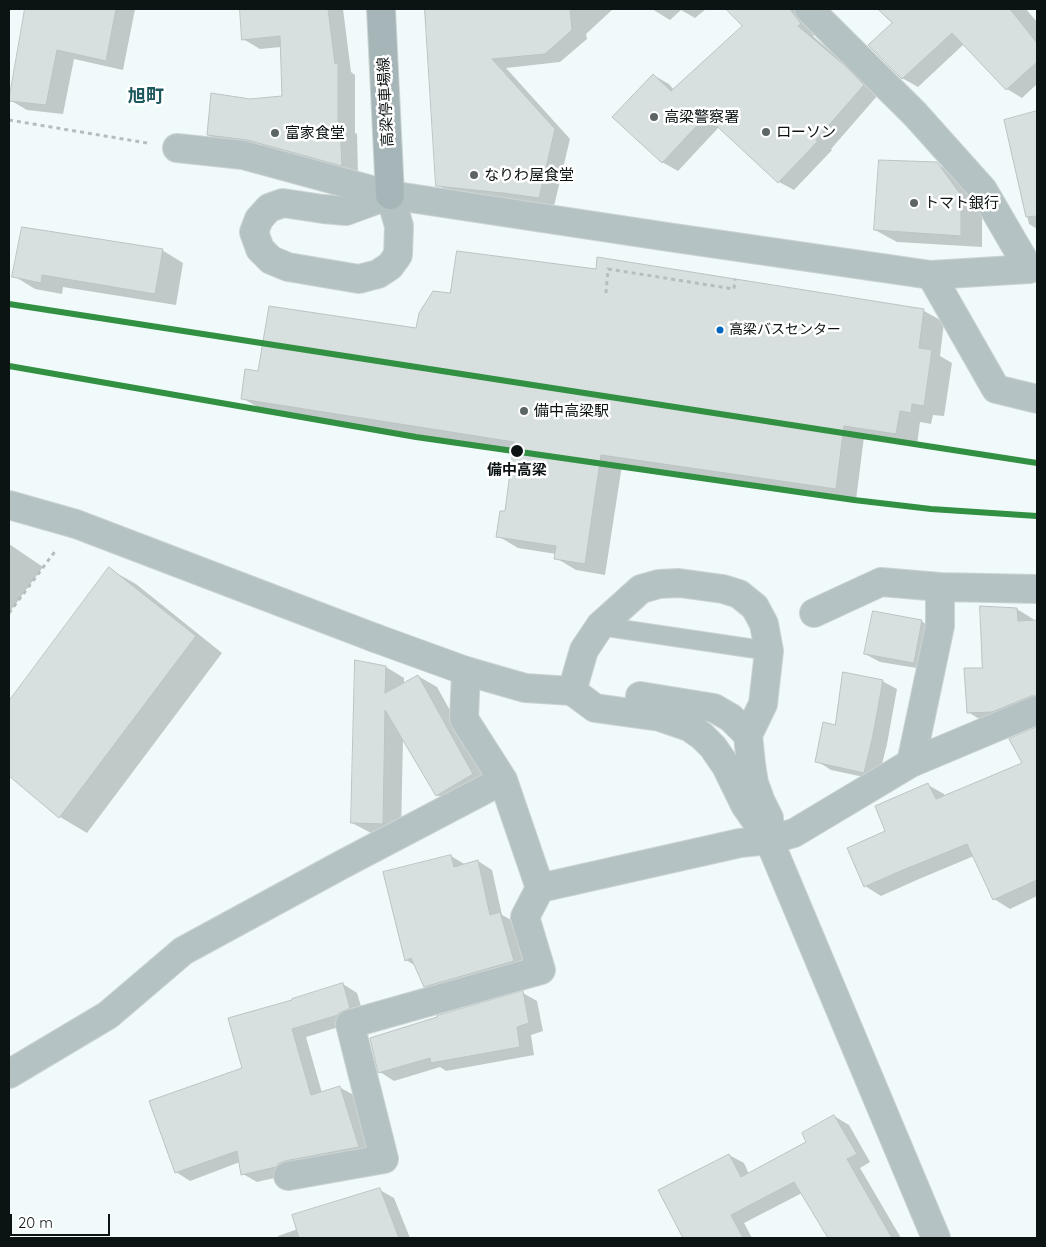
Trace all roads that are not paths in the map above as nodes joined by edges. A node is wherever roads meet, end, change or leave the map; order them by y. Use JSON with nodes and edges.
{"nodes":[{"id":1,"x":381,"y":9,"type":"edge"},
{"id":2,"x":808,"y":9,"type":"edge"},
{"id":3,"x":177,"y":148,"type":"road end"},
{"id":4,"x":390,"y":195,"type":"junction"},
{"id":5,"x":1033,"y":268,"type":"edge"},
{"id":6,"x":931,"y":275,"type":"junction"},
{"id":7,"x":1037,"y":399,"type":"edge"},
{"id":8,"x":9,"y":505,"type":"edge"},
{"id":9,"x":940,"y":587,"type":"junction"},
{"id":10,"x":1037,"y":589,"type":"edge"},
{"id":11,"x":814,"y":613,"type":"dead end"},
{"id":12,"x":600,"y":626,"type":"junction"},
{"id":13,"x":769,"y":652,"type":"junction"},
{"id":14,"x":466,"y":671,"type":"junction"},
{"id":15,"x":572,"y":691,"type":"junction"},
{"id":16,"x":1037,"y":710,"type":"edge"},
{"id":17,"x":748,"y":735,"type":"junction"},
{"id":18,"x":911,"y":763,"type":"junction"},
{"id":19,"x":503,"y":780,"type":"junction"},
{"id":20,"x":769,"y":840,"type":"junction"},
{"id":21,"x":540,"y":888,"type":"junction"},
{"id":22,"x":9,"y":1074,"type":"edge"},
{"id":23,"x":288,"y":1176,"type":"dead end"},
{"id":24,"x":936,"y":1238,"type":"edge"}],
"edges":[{"from":1,"to":4,"type":"main road","name":"高梁停車場線"},
{"from":2,"to":5,"type":"street"},
{"from":3,"to":4,"type":"street"},
{"from":4,"to":4,"type":"street"},
{"from":4,"to":6,"type":"street"},
{"from":5,"to":6,"type":"street"},
{"from":6,"to":7,"type":"street"},
{"from":8,"to":14,"type":"street"},
{"from":9,"to":10,"type":"street"},
{"from":9,"to":11,"type":"street"},
{"from":9,"to":18,"type":"street"},
{"from":12,"to":13,"type":"lane"},
{"from":12,"to":13,"type":"street"},
{"from":12,"to":15,"type":"street"},
{"from":13,"to":17,"type":"street"},
{"from":14,"to":15,"type":"street"},
{"from":14,"to":19,"type":"street"},
{"from":15,"to":17,"type":"street"},
{"from":15,"to":20,"type":"street"},
{"from":16,"to":18,"type":"street"},
{"from":17,"to":20,"type":"street"},
{"from":18,"to":20,"type":"street"},
{"from":19,"to":21,"type":"street"},
{"from":19,"to":22,"type":"street"},
{"from":20,"to":21,"type":"street"},
{"from":20,"to":24,"type":"street"},
{"from":21,"to":23,"type":"street"}]}
